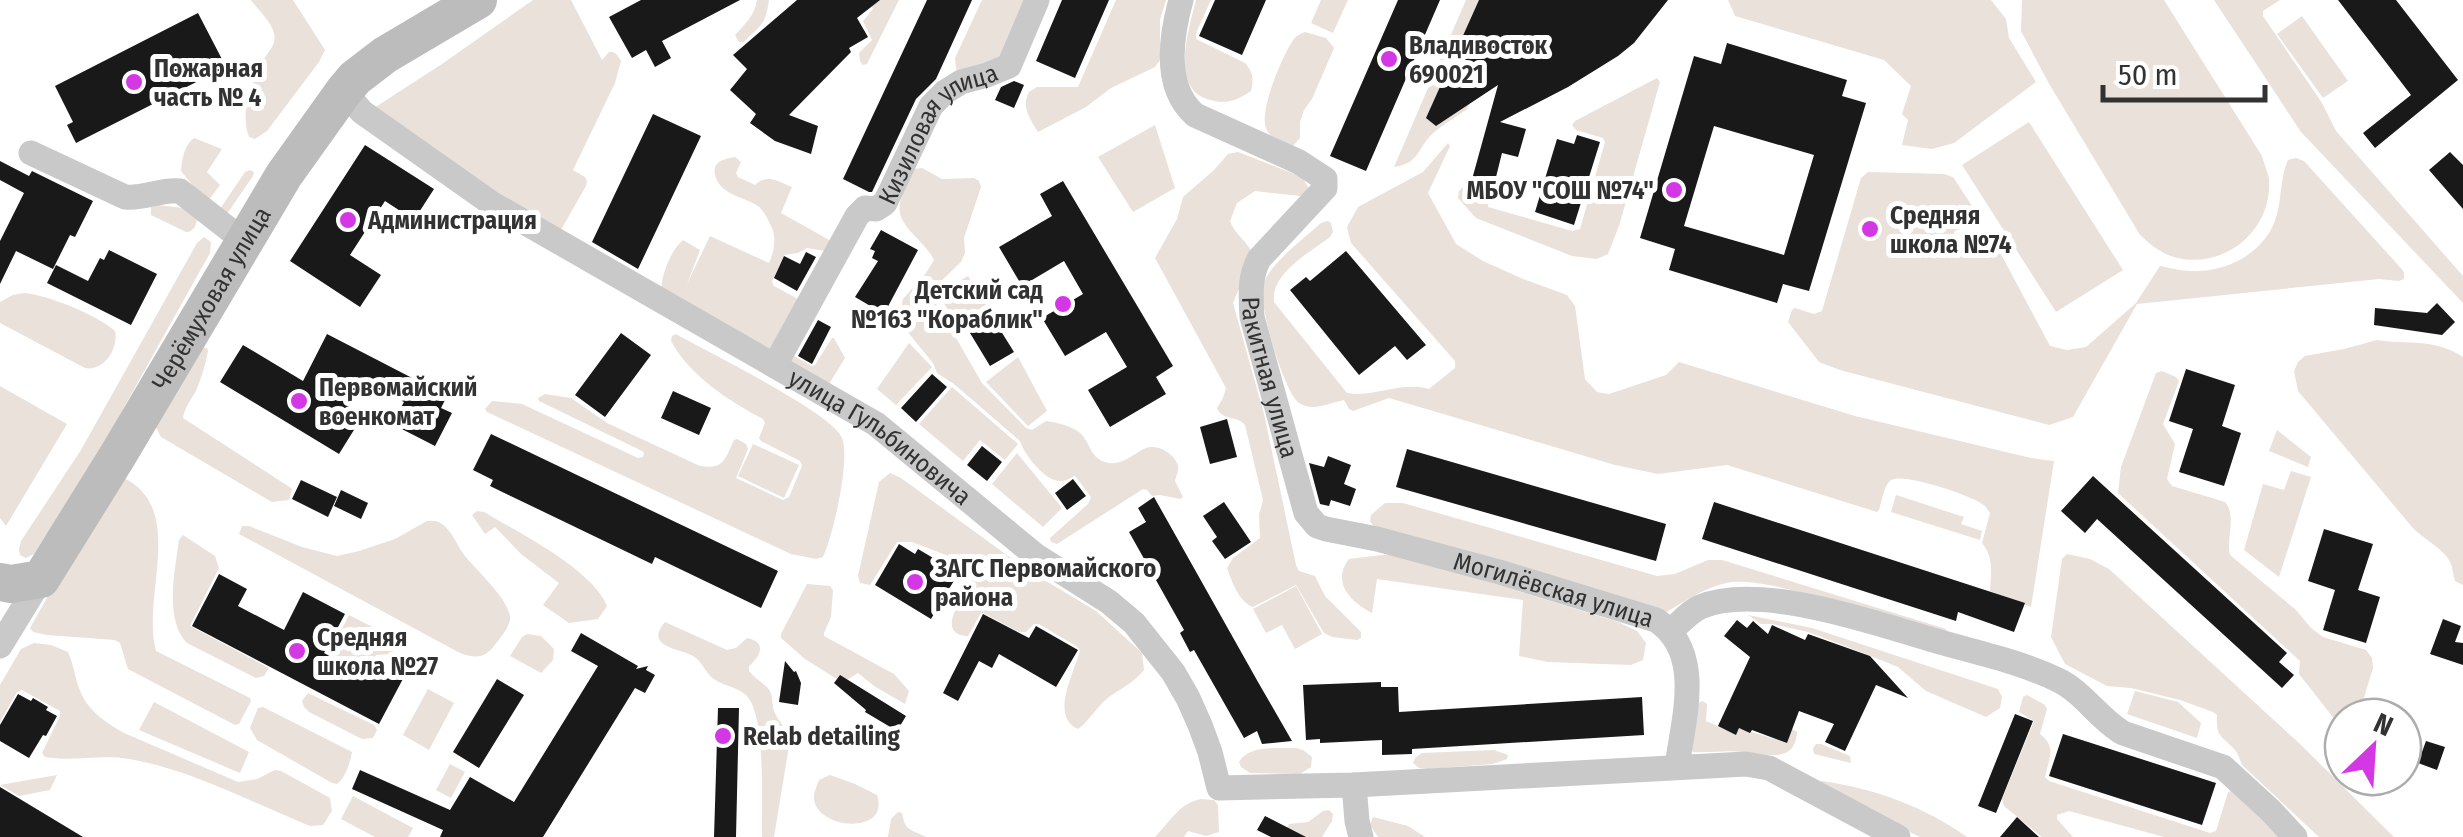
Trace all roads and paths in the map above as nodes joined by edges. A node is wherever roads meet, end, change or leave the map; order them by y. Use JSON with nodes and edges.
{"nodes":[{"id":1,"x":478,"y":0,"type":"edge"},
{"id":2,"x":1038,"y":0,"type":"edge"},
{"id":3,"x":1181,"y":0,"type":"edge"},
{"id":4,"x":344,"y":91,"type":"junction"},
{"id":5,"x":31,"y":153,"type":"dead end"},
{"id":6,"x":244,"y":240,"type":"junction"},
{"id":7,"x":775,"y":366,"type":"junction"},
{"id":8,"x":1304,"y":509,"type":"joint"},
{"id":9,"x":41,"y":579,"type":"junction"},
{"id":10,"x":0,"y":582,"type":"edge"},
{"id":11,"x":1671,"y":632,"type":"junction"},
{"id":12,"x":0,"y":646,"type":"edge"},
{"id":13,"x":1677,"y":768,"type":"junction"},
{"id":14,"x":1354,"y":785,"type":"junction"},
{"id":15,"x":1361,"y":837,"type":"edge"},
{"id":16,"x":1898,"y":837,"type":"edge"},
{"id":17,"x":2296,"y":837,"type":"edge"}],
"edges":[{"from":1,"to":4,"type":"main road","name":"Черёмуховая улица"},
{"from":2,"to":7,"type":"street","name":"Кизиловая улица"},
{"from":3,"to":8,"type":"street","name":"Ракитная улица"},
{"from":4,"to":6,"type":"main road","name":"Черёмуховая улица"},
{"from":4,"to":7,"type":"street","name":"улица Гульбиновича"},
{"from":5,"to":6,"type":"street"},
{"from":6,"to":9,"type":"main road","name":"Черёмуховая улица"},
{"from":7,"to":14,"type":"street","name":"улица Гульбиновича"},
{"from":8,"to":11,"type":"street","name":"Могилёвская улица"},
{"from":9,"to":10,"type":"main road"},
{"from":9,"to":12,"type":"street","name":"Черёмуховая улица"},
{"from":11,"to":13,"type":"street","name":"Могилёвская улица"},
{"from":11,"to":17,"type":"street"},
{"from":13,"to":14,"type":"street","name":"улица Гульбиновича"},
{"from":13,"to":16,"type":"street","name":"улица Гульбиновича"},
{"from":14,"to":15,"type":"street"}]}
